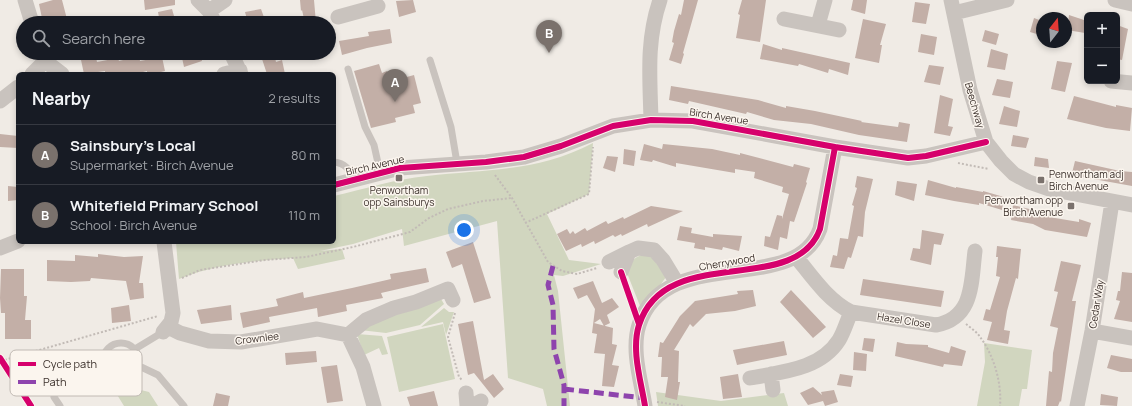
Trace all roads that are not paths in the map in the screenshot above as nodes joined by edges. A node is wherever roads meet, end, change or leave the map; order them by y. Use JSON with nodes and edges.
{"nodes":[{"id":1,"x":25,"y":0,"type":"edge"},
{"id":2,"x":198,"y":0,"type":"edge"},
{"id":3,"x":225,"y":0,"type":"edge"},
{"id":4,"x":660,"y":0,"type":"edge"},
{"id":5,"x":825,"y":0,"type":"edge"},
{"id":6,"x":1006,"y":0,"type":"edge"},
{"id":7,"x":1115,"y":0,"type":"edge"},
{"id":8,"x":1132,"y":4,"type":"edge"},
{"id":9,"x":357,"y":6,"type":"edge"},
{"id":10,"x":378,"y":6,"type":"dead end"},
{"id":11,"x":952,"y":6,"type":"edge"},
{"id":12,"x":30,"y":16,"type":"edge"},
{"id":13,"x":211,"y":16,"type":"edge"},
{"id":14,"x":213,"y":16,"type":"edge"},
{"id":15,"x":338,"y":17,"type":"dead end"},
{"id":16,"x":784,"y":19,"type":"dead end"},
{"id":17,"x":818,"y":25,"type":"junction"},
{"id":18,"x":839,"y":30,"type":"dead end"},
{"id":19,"x":42,"y":60,"type":"edge"},
{"id":20,"x":47,"y":60,"type":"edge"},
{"id":21,"x":235,"y":60,"type":"edge"},
{"id":22,"x":430,"y":60,"type":"dead end"},
{"id":23,"x":348,"y":69,"type":"dead end"},
{"id":24,"x":33,"y":72,"type":"edge"},
{"id":25,"x":60,"y":72,"type":"edge"},
{"id":26,"x":241,"y":72,"type":"edge"},
{"id":27,"x":1120,"y":82,"type":"edge"},
{"id":28,"x":1132,"y":83,"type":"edge"},
{"id":29,"x":651,"y":120,"type":"junction"},
{"id":30,"x":986,"y":142,"type":"junction"},
{"id":31,"x":835,"y":147,"type":"junction"},
{"id":32,"x":336,"y":162,"type":"edge"},
{"id":33,"x":457,"y":163,"type":"junction"},
{"id":34,"x":380,"y":172,"type":"junction"},
{"id":35,"x":354,"y":179,"type":"junction"},
{"id":36,"x":336,"y":184,"type":"edge"},
{"id":37,"x":1112,"y":202,"type":"junction"},
{"id":38,"x":1132,"y":205,"type":"edge"},
{"id":39,"x":16,"y":242,"type":"edge"},
{"id":40,"x":164,"y":244,"type":"edge"},
{"id":41,"x":0,"y":248,"type":"edge"},
{"id":42,"x":975,"y":251,"type":"dead end"},
{"id":43,"x":629,"y":252,"type":"junction"},
{"id":44,"x":797,"y":258,"type":"junction"},
{"id":45,"x":609,"y":262,"type":"road end"},
{"id":46,"x":621,"y":272,"type":"dead end"},
{"id":47,"x":677,"y":283,"type":"junction"},
{"id":48,"x":450,"y":289,"type":"road end"},
{"id":49,"x":851,"y":312,"type":"junction"},
{"id":50,"x":165,"y":329,"type":"junction"},
{"id":51,"x":1092,"y":331,"type":"junction"},
{"id":52,"x":348,"y":335,"type":"junction"},
{"id":53,"x":1132,"y":338,"type":"edge"},
{"id":54,"x":134,"y":349,"type":"joint"},
{"id":55,"x":109,"y":350,"type":"edge"},
{"id":56,"x":142,"y":367,"type":"edge"},
{"id":57,"x":771,"y":374,"type":"junction"},
{"id":58,"x":750,"y":378,"type":"dead end"},
{"id":59,"x":773,"y":390,"type":"dead end"},
{"id":60,"x":54,"y":397,"type":"dead end"},
{"id":61,"x":644,"y":403,"type":"edge"},
{"id":62,"x":60,"y":406,"type":"edge"},
{"id":63,"x":184,"y":406,"type":"edge"},
{"id":64,"x":374,"y":406,"type":"edge"},
{"id":65,"x":1077,"y":406,"type":"edge"}],
"edges":[{"from":1,"to":12,"type":"street"},
{"from":2,"to":13,"type":"street"},
{"from":3,"to":14,"type":"street"},
{"from":4,"to":29,"type":"street"},
{"from":5,"to":17,"type":"street"},
{"from":6,"to":11,"type":"street"},
{"from":7,"to":8,"type":"street"},
{"from":9,"to":10,"type":"street"},
{"from":9,"to":15,"type":"street"},
{"from":11,"to":30,"type":"street","name":"Beechway"},
{"from":16,"to":17,"type":"street"},
{"from":17,"to":18,"type":"street"},
{"from":19,"to":24,"type":"street"},
{"from":20,"to":25,"type":"street"},
{"from":21,"to":26,"type":"street"},
{"from":22,"to":33,"type":"lane"},
{"from":23,"to":34,"type":"lane"},
{"from":27,"to":28,"type":"street"},
{"from":29,"to":31,"type":"street","name":"Birch Avenue"},
{"from":29,"to":33,"type":"street","name":"Birch Avenue"},
{"from":30,"to":31,"type":"street","name":"Birch Avenue"},
{"from":30,"to":37,"type":"street","name":"Beechway"},
{"from":31,"to":44,"type":"street","name":"Cherrywood"},
{"from":32,"to":35,"type":"lane"},
{"from":33,"to":34,"type":"street","name":"Birch Avenue"},
{"from":34,"to":35,"type":"street","name":"Birch Avenue"},
{"from":35,"to":36,"type":"street","name":"Birch Avenue"},
{"from":37,"to":38,"type":"street","name":"Beechway"},
{"from":37,"to":51,"type":"street","name":"Cedar Way"},
{"from":39,"to":41,"type":"street"},
{"from":40,"to":50,"type":"street"},
{"from":42,"to":49,"type":"street","name":"Hazel Close"},
{"from":43,"to":45,"type":"street"},
{"from":43,"to":46,"type":"street"},
{"from":43,"to":47,"type":"street"},
{"from":44,"to":47,"type":"street","name":"Cherrywood"},
{"from":44,"to":49,"type":"street","name":"Hazel Close"},
{"from":47,"to":61,"type":"street","name":"Cherrywood"},
{"from":48,"to":52,"type":"street"},
{"from":49,"to":57,"type":"street"},
{"from":50,"to":52,"type":"street","name":"Crownlee"},
{"from":50,"to":54,"type":"lane"},
{"from":51,"to":53,"type":"street"},
{"from":51,"to":65,"type":"street","name":"Cedar Way"},
{"from":52,"to":64,"type":"street"},
{"from":54,"to":55,"type":"lane"},
{"from":56,"to":63,"type":"lane"},
{"from":57,"to":58,"type":"street"},
{"from":57,"to":59,"type":"street"},
{"from":60,"to":62,"type":"lane"}]}
